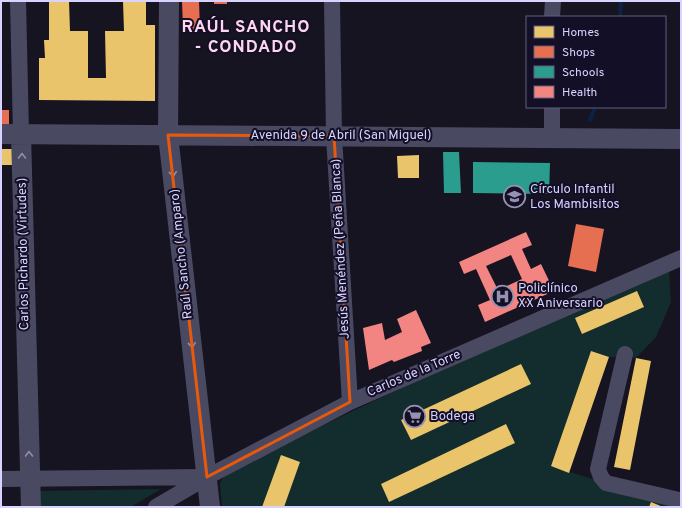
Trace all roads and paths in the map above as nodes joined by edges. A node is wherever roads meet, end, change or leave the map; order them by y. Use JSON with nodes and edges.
{"nodes":[{"id":1,"x":18,"y":1,"type":"edge"},
{"id":2,"x":169,"y":1,"type":"edge"},
{"id":3,"x":332,"y":1,"type":"edge"},
{"id":4,"x":552,"y":1,"type":"edge"},
{"id":5,"x":552,"y":16,"type":"edge"},
{"id":6,"x":552,"y":108,"type":"edge"},
{"id":7,"x":1,"y":134,"type":"edge"},
{"id":8,"x":22,"y":134,"type":"junction"},
{"id":9,"x":168,"y":135,"type":"junction"},
{"id":10,"x":334,"y":136,"type":"junction"},
{"id":11,"x":552,"y":138,"type":"junction"},
{"id":12,"x":681,"y":139,"type":"edge"},
{"id":13,"x":681,"y":258,"type":"edge"},
{"id":14,"x":625,"y":354,"type":"dead end"},
{"id":15,"x":350,"y":402,"type":"junction"},
{"id":16,"x":207,"y":477,"type":"junction"},
{"id":17,"x":1,"y":479,"type":"edge"},
{"id":18,"x":29,"y":479,"type":"junction"},
{"id":19,"x":681,"y":502,"type":"edge"},
{"id":20,"x":31,"y":507,"type":"edge"},
{"id":21,"x":156,"y":507,"type":"edge"},
{"id":22,"x":210,"y":507,"type":"edge"}],
"edges":[{"from":1,"to":8,"type":"street","name":"Carlos Pichardo (Virtudes)"},
{"from":2,"to":9,"type":"street","name":"Raúl Sancho (Amparo)"},
{"from":3,"to":10,"type":"street","name":"Jesús Menéndez (Peña Blanca)"},
{"from":4,"to":5,"type":"street"},
{"from":6,"to":11,"type":"street"},
{"from":7,"to":8,"type":"street","name":"Avenida 9 de Abril (San Miguel)"},
{"from":8,"to":9,"type":"street","name":"Avenida 9 de Abril (San Miguel)"},
{"from":18,"to":8,"type":"street","name":"Carlos Pichardo (Virtudes)","one_way":true},
{"from":9,"to":10,"type":"street","name":"Avenida 9 de Abril (San Miguel)"},
{"from":9,"to":16,"type":"street","name":"Raúl Sancho (Amparo)","one_way":true},
{"from":10,"to":11,"type":"street","name":"Avenida 9 de Abril (San Miguel)"},
{"from":10,"to":15,"type":"street","name":"Jesús Menéndez (Peña Blanca)"},
{"from":11,"to":12,"type":"street","name":"Avenida 9 de Abril (San Miguel)"},
{"from":13,"to":15,"type":"street","name":"Carlos de la Torre"},
{"from":14,"to":19,"type":"street"},
{"from":15,"to":16,"type":"street","name":"Carlos de la Torre"},
{"from":16,"to":18,"type":"street"},
{"from":16,"to":21,"type":"street","name":"Carlos de la Torre"},
{"from":16,"to":22,"type":"street","name":"Raúl Sancho (Amparo)"},
{"from":17,"to":18,"type":"street"},
{"from":18,"to":20,"type":"street","name":"Carlos Pichardo (Virtudes)"}]}
